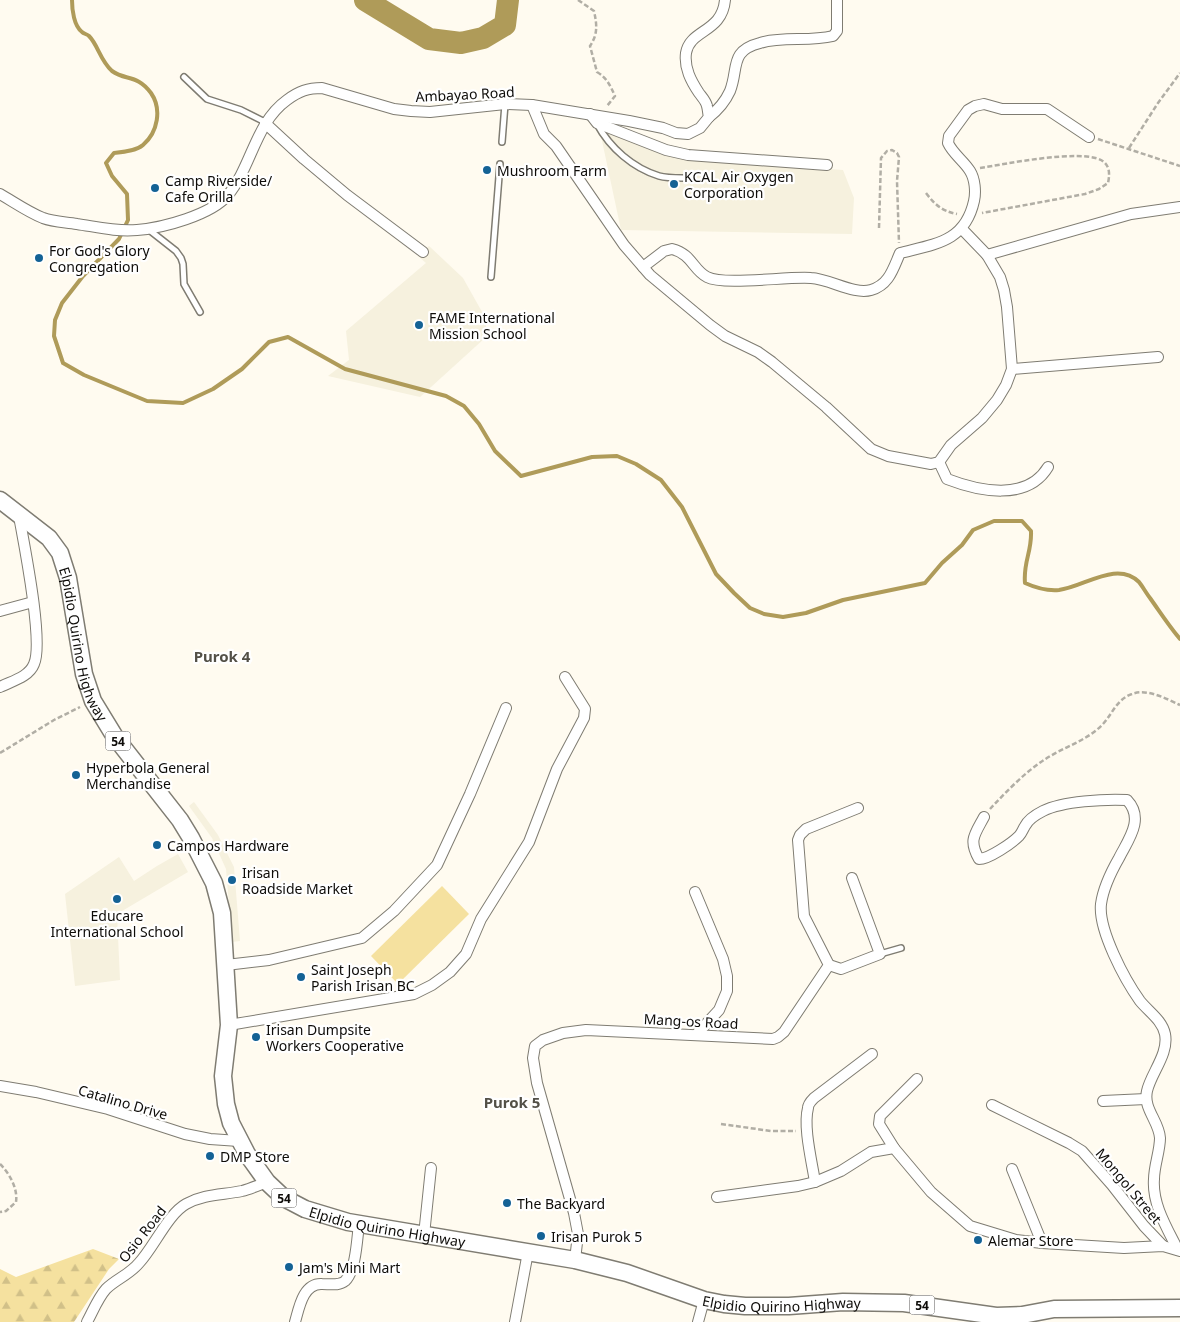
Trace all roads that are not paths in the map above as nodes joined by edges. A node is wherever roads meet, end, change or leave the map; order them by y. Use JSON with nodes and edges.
{"nodes":[{"id":1,"x":725,"y":0,"type":"edge"},
{"id":2,"x":837,"y":0,"type":"edge"},
{"id":3,"x":184,"y":77,"type":"dead end"},
{"id":4,"x":505,"y":104,"type":"junction"},
{"id":5,"x":532,"y":105,"type":"junction"},
{"id":6,"x":590,"y":114,"type":"junction"},
{"id":7,"x":708,"y":117,"type":"junction"},
{"id":8,"x":265,"y":122,"type":"junction"},
{"id":9,"x":597,"y":123,"type":"junction"},
{"id":10,"x":1088,"y":137,"type":"road end"},
{"id":11,"x":502,"y":142,"type":"dead end"},
{"id":12,"x":500,"y":164,"type":"dead end"},
{"id":13,"x":827,"y":165,"type":"dead end"},
{"id":14,"x":683,"y":178,"type":"dead end"},
{"id":15,"x":0,"y":194,"type":"edge"},
{"id":16,"x":1180,"y":207,"type":"edge"},
{"id":17,"x":148,"y":228,"type":"junction"},
{"id":18,"x":962,"y":229,"type":"junction"},
{"id":19,"x":423,"y":252,"type":"dead end"},
{"id":20,"x":987,"y":255,"type":"junction"},
{"id":21,"x":643,"y":267,"type":"junction"},
{"id":22,"x":491,"y":277,"type":"dead end"},
{"id":23,"x":200,"y":312,"type":"dead end"},
{"id":24,"x":1158,"y":357,"type":"dead end"},
{"id":25,"x":1012,"y":369,"type":"junction"},
{"id":26,"x":940,"y":462,"type":"junction"},
{"id":27,"x":1048,"y":467,"type":"dead end"},
{"id":28,"x":0,"y":500,"type":"edge"},
{"id":29,"x":19,"y":516,"type":"junction"},
{"id":30,"x":33,"y":602,"type":"junction"},
{"id":31,"x":0,"y":611,"type":"edge"},
{"id":32,"x":566,"y":677,"type":"dead end"},
{"id":33,"x":0,"y":686,"type":"edge"},
{"id":34,"x":506,"y":708,"type":"dead end"},
{"id":35,"x":858,"y":808,"type":"dead end"},
{"id":36,"x":984,"y":817,"type":"road end"},
{"id":37,"x":852,"y":878,"type":"dead end"},
{"id":38,"x":695,"y":892,"type":"dead end"},
{"id":39,"x":901,"y":948,"type":"dead end"},
{"id":40,"x":880,"y":954,"type":"junction"},
{"id":41,"x":226,"y":965,"type":"junction"},
{"id":42,"x":828,"y":965,"type":"junction"},
{"id":43,"x":229,"y":1025,"type":"junction"},
{"id":44,"x":696,"y":1035,"type":"junction"},
{"id":45,"x":872,"y":1054,"type":"dead end"},
{"id":46,"x":917,"y":1079,"type":"dead end"},
{"id":47,"x":0,"y":1086,"type":"edge"},
{"id":48,"x":1146,"y":1098,"type":"junction"},
{"id":49,"x":1103,"y":1101,"type":"dead end"},
{"id":50,"x":992,"y":1105,"type":"dead end"},
{"id":51,"x":239,"y":1141,"type":"junction"},
{"id":52,"x":894,"y":1148,"type":"junction"},
{"id":53,"x":431,"y":1168,"type":"dead end"},
{"id":54,"x":1012,"y":1169,"type":"dead end"},
{"id":55,"x":267,"y":1182,"type":"junction"},
{"id":56,"x":815,"y":1182,"type":"junction"},
{"id":57,"x":717,"y":1198,"type":"dead end"},
{"id":58,"x":359,"y":1224,"type":"junction"},
{"id":59,"x":424,"y":1235,"type":"junction"},
{"id":60,"x":1042,"y":1243,"type":"junction"},
{"id":61,"x":1164,"y":1246,"type":"junction"},
{"id":62,"x":1179,"y":1250,"type":"edge"},
{"id":63,"x":528,"y":1252,"type":"junction"},
{"id":64,"x":575,"y":1260,"type":"junction"},
{"id":65,"x":704,"y":1300,"type":"junction"},
{"id":66,"x":1180,"y":1308,"type":"edge"},
{"id":67,"x":87,"y":1322,"type":"edge"},
{"id":68,"x":295,"y":1322,"type":"edge"},
{"id":69,"x":515,"y":1322,"type":"edge"},
{"id":70,"x":698,"y":1322,"type":"edge"}],
"edges":[{"from":1,"to":7,"type":"street"},
{"from":2,"to":7,"type":"street"},
{"from":3,"to":8,"type":"lane"},
{"from":4,"to":5,"type":"street","name":"Ambayao Road"},
{"from":4,"to":8,"type":"street","name":"Ambayao Road"},
{"from":4,"to":11,"type":"lane"},
{"from":5,"to":6,"type":"street","name":"Ambayao Road"},
{"from":5,"to":21,"type":"street"},
{"from":6,"to":7,"type":"street","name":"Ambayao Road"},
{"from":6,"to":9,"type":"street"},
{"from":8,"to":17,"type":"street","name":"Ambayao Road"},
{"from":8,"to":19,"type":"street"},
{"from":9,"to":13,"type":"street"},
{"from":9,"to":14,"type":"lane"},
{"from":10,"to":18,"type":"street"},
{"from":12,"to":22,"type":"lane"},
{"from":15,"to":17,"type":"street","name":"Ambayao Road"},
{"from":16,"to":20,"type":"street"},
{"from":17,"to":23,"type":"lane"},
{"from":18,"to":20,"type":"street"},
{"from":18,"to":21,"type":"street"},
{"from":20,"to":25,"type":"street"},
{"from":21,"to":26,"type":"street"},
{"from":24,"to":25,"type":"street"},
{"from":25,"to":26,"type":"street"},
{"from":26,"to":27,"type":"street"},
{"from":28,"to":29,"type":"highway","name":"Elpidio Quirino Highway","number":"54"},
{"from":29,"to":30,"type":"street"},
{"from":29,"to":41,"type":"highway","name":"Elpidio Quirino Highway","number":"54"},
{"from":30,"to":31,"type":"street"},
{"from":30,"to":33,"type":"street"},
{"from":32,"to":43,"type":"street"},
{"from":34,"to":41,"type":"street"},
{"from":35,"to":42,"type":"street"},
{"from":36,"to":48,"type":"street"},
{"from":37,"to":40,"type":"street"},
{"from":38,"to":44,"type":"street"},
{"from":39,"to":40,"type":"lane"},
{"from":40,"to":42,"type":"street"},
{"from":41,"to":43,"type":"highway","name":"Elpidio Quirino Highway","number":"54"},
{"from":42,"to":44,"type":"street","name":"Mang-os Road"},
{"from":43,"to":51,"type":"highway","name":"Elpidio Quirino Highway","number":"54"},
{"from":44,"to":64,"type":"street","name":"Mang-os Road"},
{"from":45,"to":56,"type":"street"},
{"from":46,"to":52,"type":"street"},
{"from":47,"to":51,"type":"street","name":"Catalino Drive"},
{"from":48,"to":49,"type":"street"},
{"from":48,"to":62,"type":"street"},
{"from":50,"to":61,"type":"street","name":"Mongol Street"},
{"from":51,"to":55,"type":"highway","name":"Elpidio Quirino Highway","number":"54"},
{"from":52,"to":56,"type":"street"},
{"from":52,"to":60,"type":"street"},
{"from":53,"to":59,"type":"street"},
{"from":54,"to":60,"type":"street"},
{"from":55,"to":58,"type":"highway","name":"Elpidio Quirino Highway","number":"54"},
{"from":55,"to":67,"type":"street","name":"Osio Road"},
{"from":56,"to":57,"type":"street"},
{"from":58,"to":59,"type":"highway","name":"Elpidio Quirino Highway","number":"54"},
{"from":58,"to":68,"type":"street"},
{"from":59,"to":63,"type":"highway","name":"Elpidio Quirino Highway","number":"54"},
{"from":60,"to":61,"type":"street"},
{"from":61,"to":62,"type":"street"},
{"from":63,"to":64,"type":"highway","name":"Elpidio Quirino Highway","number":"54"},
{"from":63,"to":69,"type":"street"},
{"from":64,"to":65,"type":"highway","name":"Elpidio Quirino Highway","number":"54"},
{"from":65,"to":66,"type":"highway","name":"Elpidio Quirino Highway","number":"54"},
{"from":65,"to":70,"type":"street"}]}
